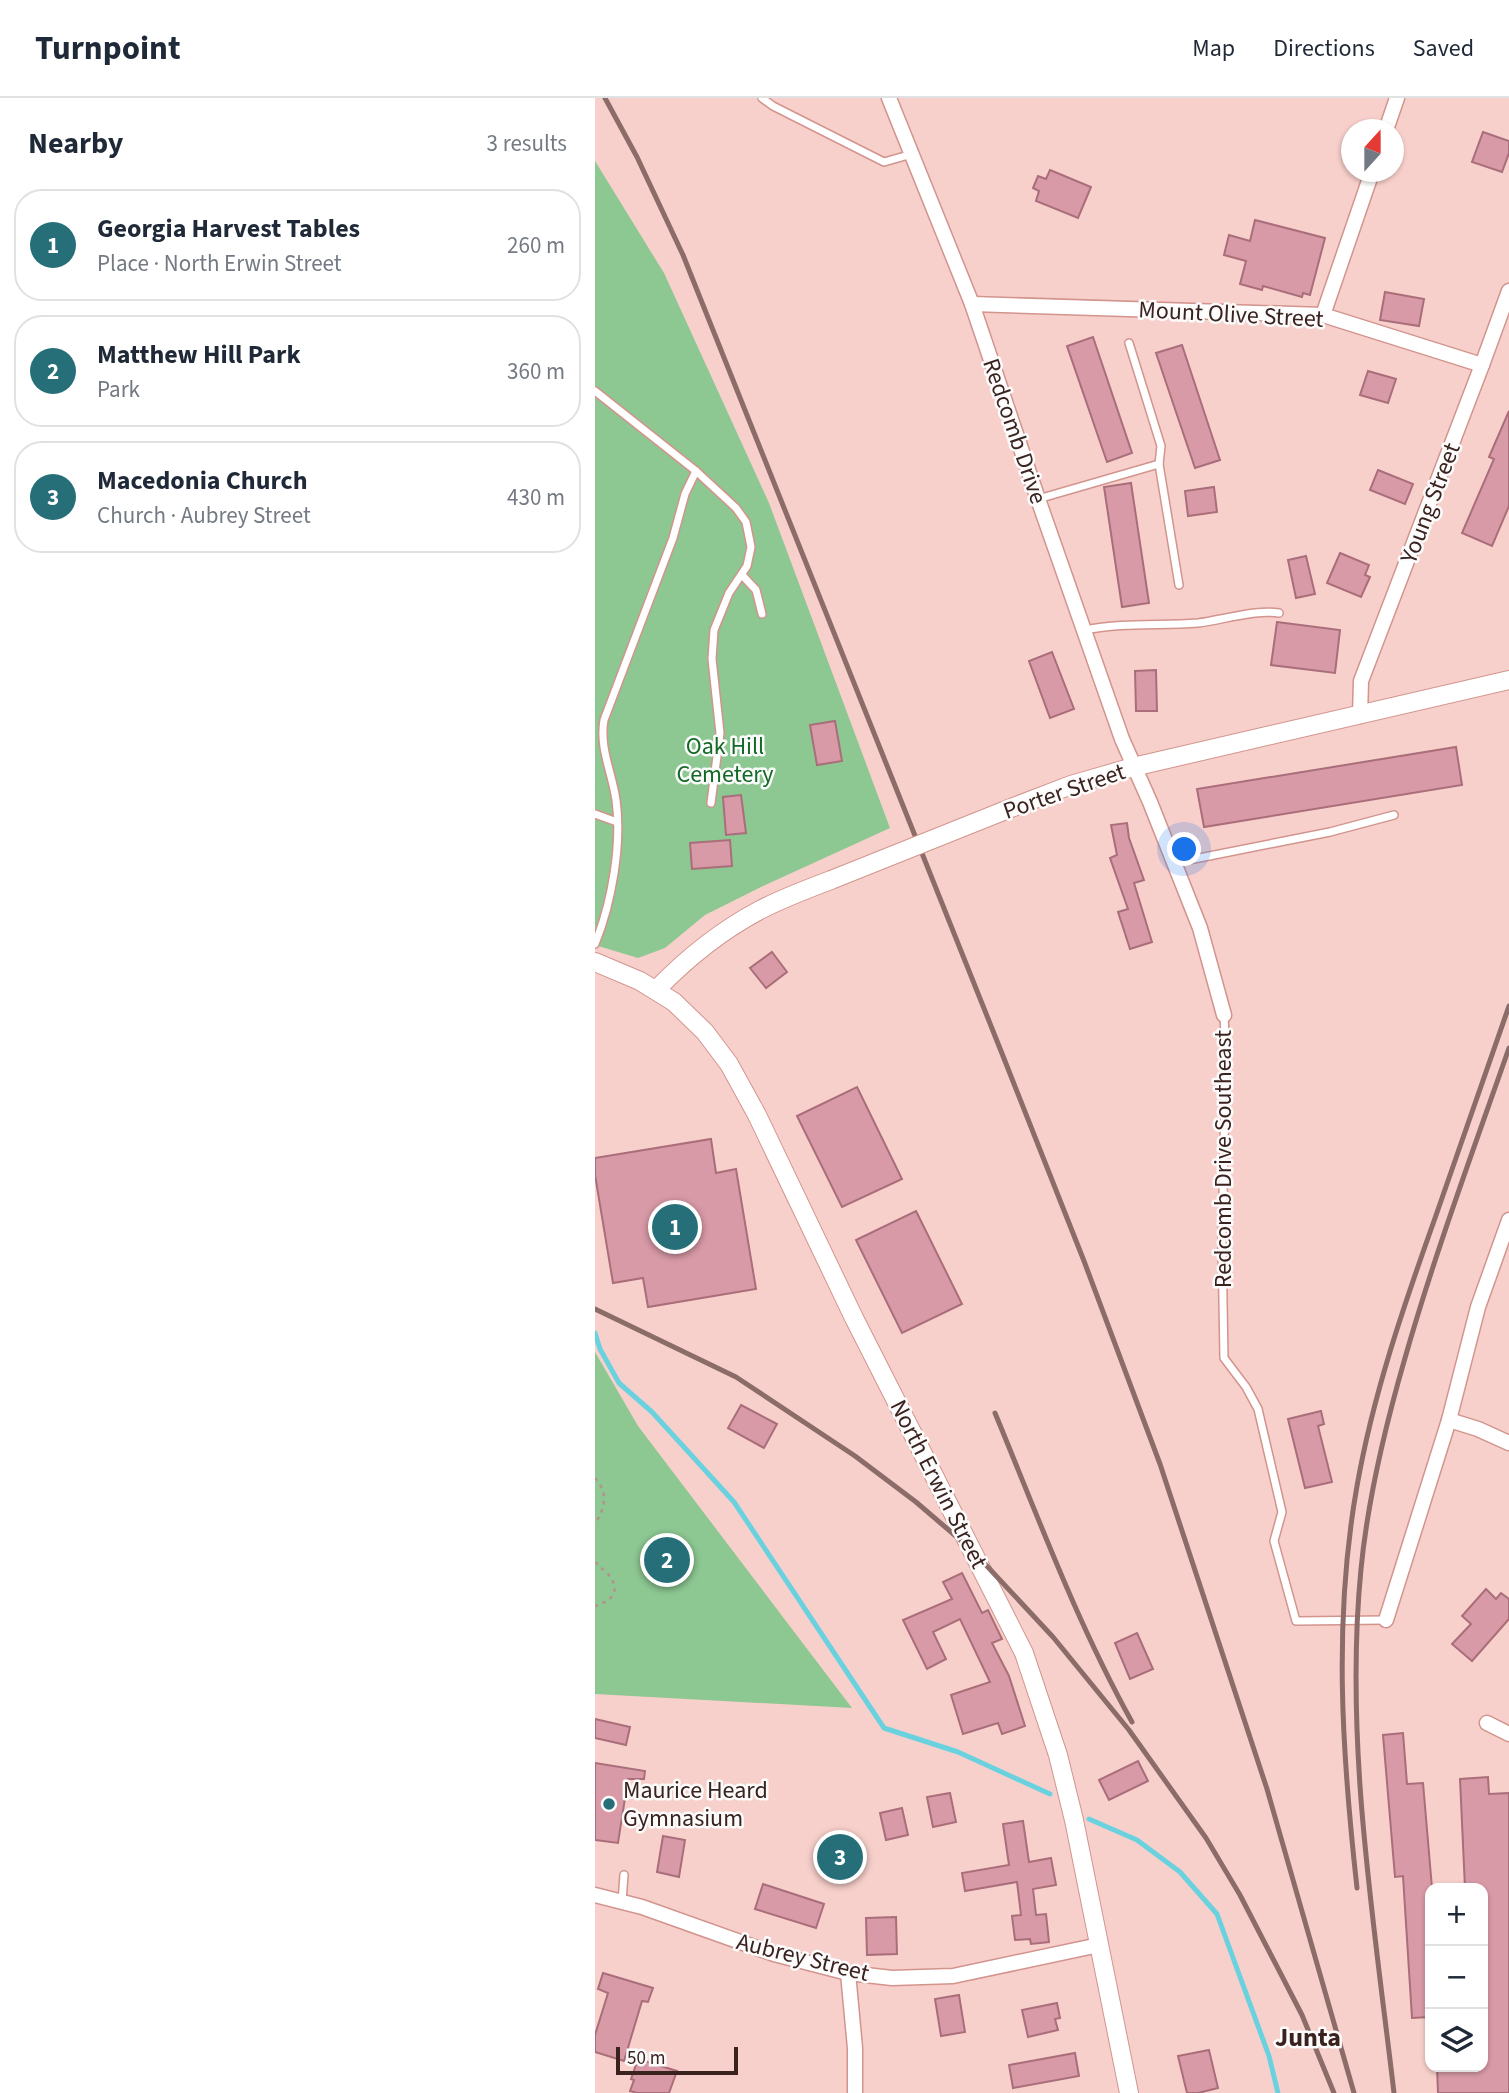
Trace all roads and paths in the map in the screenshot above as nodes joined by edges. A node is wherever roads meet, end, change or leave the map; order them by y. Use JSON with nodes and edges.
{"nodes":[{"id":1,"x":762,"y":98,"type":"edge"},
{"id":2,"x":889,"y":98,"type":"edge"},
{"id":3,"x":1397,"y":98,"type":"edge"},
{"id":4,"x":1390,"y":119,"type":"edge"},
{"id":5,"x":912,"y":154,"type":"junction"},
{"id":6,"x":1369,"y":182,"type":"edge"},
{"id":7,"x":1509,"y":291,"type":"edge"},
{"id":8,"x":972,"y":304,"type":"junction"},
{"id":9,"x":1323,"y":316,"type":"junction"},
{"id":10,"x":1129,"y":343,"type":"dead end"},
{"id":11,"x":1482,"y":365,"type":"junction"},
{"id":12,"x":595,"y":391,"type":"edge"},
{"id":13,"x":1159,"y":464,"type":"junction"},
{"id":14,"x":696,"y":471,"type":"junction"},
{"id":15,"x":1038,"y":499,"type":"junction"},
{"id":16,"x":742,"y":575,"type":"junction"},
{"id":17,"x":1179,"y":585,"type":"dead end"},
{"id":18,"x":1279,"y":613,"type":"dead end"},
{"id":19,"x":762,"y":614,"type":"dead end"},
{"id":20,"x":1085,"y":630,"type":"junction"},
{"id":21,"x":1509,"y":680,"type":"edge"},
{"id":22,"x":1360,"y":716,"type":"junction"},
{"id":23,"x":599,"y":740,"type":"edge"},
{"id":24,"x":1133,"y":767,"type":"junction"},
{"id":25,"x":711,"y":803,"type":"dead end"},
{"id":26,"x":595,"y":814,"type":"edge"},
{"id":27,"x":1394,"y":815,"type":"dead end"},
{"id":28,"x":617,"y":822,"type":"junction"},
{"id":29,"x":1173,"y":863,"type":"junction"},
{"id":30,"x":595,"y":944,"type":"edge"},
{"id":31,"x":595,"y":962,"type":"edge"},
{"id":32,"x":656,"y":990,"type":"junction"},
{"id":33,"x":1224,"y":1015,"type":"joint"},
{"id":34,"x":1509,"y":1220,"type":"edge"},
{"id":35,"x":1449,"y":1420,"type":"junction"},
{"id":36,"x":1509,"y":1443,"type":"edge"},
{"id":37,"x":595,"y":1478,"type":"edge"},
{"id":38,"x":595,"y":1524,"type":"edge"},
{"id":39,"x":595,"y":1562,"type":"edge"},
{"id":40,"x":595,"y":1606,"type":"edge"},
{"id":41,"x":1386,"y":1620,"type":"joint"},
{"id":42,"x":1487,"y":1723,"type":"dead end"},
{"id":43,"x":1509,"y":1734,"type":"edge"},
{"id":44,"x":624,"y":1875,"type":"dead end"},
{"id":45,"x":595,"y":1895,"type":"edge"},
{"id":46,"x":622,"y":1901,"type":"junction"},
{"id":47,"x":1099,"y":1945,"type":"junction"},
{"id":48,"x":848,"y":1973,"type":"junction"},
{"id":49,"x":855,"y":2093,"type":"edge"},
{"id":50,"x":1128,"y":2093,"type":"edge"}],
"edges":[{"from":1,"to":5,"type":"lane"},
{"from":2,"to":5,"type":"street","name":"Redcomb Drive"},
{"from":3,"to":4,"type":"street"},
{"from":5,"to":8,"type":"street","name":"Redcomb Drive"},
{"from":6,"to":9,"type":"street"},
{"from":7,"to":11,"type":"street","name":"Young Street"},
{"from":8,"to":9,"type":"street","name":"Mount Olive Street"},
{"from":8,"to":15,"type":"street","name":"Redcomb Drive"},
{"from":9,"to":11,"type":"street","name":"Mount Olive Street"},
{"from":10,"to":13,"type":"lane"},
{"from":11,"to":22,"type":"street","name":"Young Street"},
{"from":12,"to":14,"type":"lane"},
{"from":13,"to":15,"type":"lane"},
{"from":13,"to":17,"type":"lane"},
{"from":14,"to":16,"type":"lane"},
{"from":14,"to":23,"type":"lane"},
{"from":15,"to":20,"type":"street","name":"Redcomb Drive"},
{"from":16,"to":19,"type":"lane"},
{"from":16,"to":25,"type":"lane"},
{"from":18,"to":20,"type":"lane"},
{"from":20,"to":24,"type":"street","name":"Redcomb Drive"},
{"from":21,"to":22,"type":"street","name":"Porter Street"},
{"from":22,"to":24,"type":"street","name":"Porter Street"},
{"from":23,"to":28,"type":"lane"},
{"from":24,"to":29,"type":"street","name":"Redcomb Drive Southeast"},
{"from":24,"to":32,"type":"street","name":"Porter Street","bridge":true},
{"from":26,"to":28,"type":"lane"},
{"from":27,"to":29,"type":"lane"},
{"from":28,"to":30,"type":"lane"},
{"from":29,"to":33,"type":"street","name":"Redcomb Drive Southeast"},
{"from":31,"to":32,"type":"street","name":"North Erwin Street"},
{"from":32,"to":47,"type":"street","name":"North Erwin Street"},
{"from":33,"to":41,"type":"lane","name":"Redcomb Drive Southeast"},
{"from":34,"to":35,"type":"street"},
{"from":35,"to":36,"type":"street"},
{"from":35,"to":41,"type":"street"},
{"from":37,"to":38,"type":"path"},
{"from":39,"to":40,"type":"path"},
{"from":42,"to":43,"type":"street"},
{"from":44,"to":46,"type":"lane"},
{"from":45,"to":46,"type":"street","name":"Aubrey Street"},
{"from":46,"to":48,"type":"street","name":"Aubrey Street"},
{"from":47,"to":48,"type":"street","name":"Aubrey Street"},
{"from":47,"to":50,"type":"street","name":"North Erwin Street"},
{"from":48,"to":49,"type":"street"}]}
